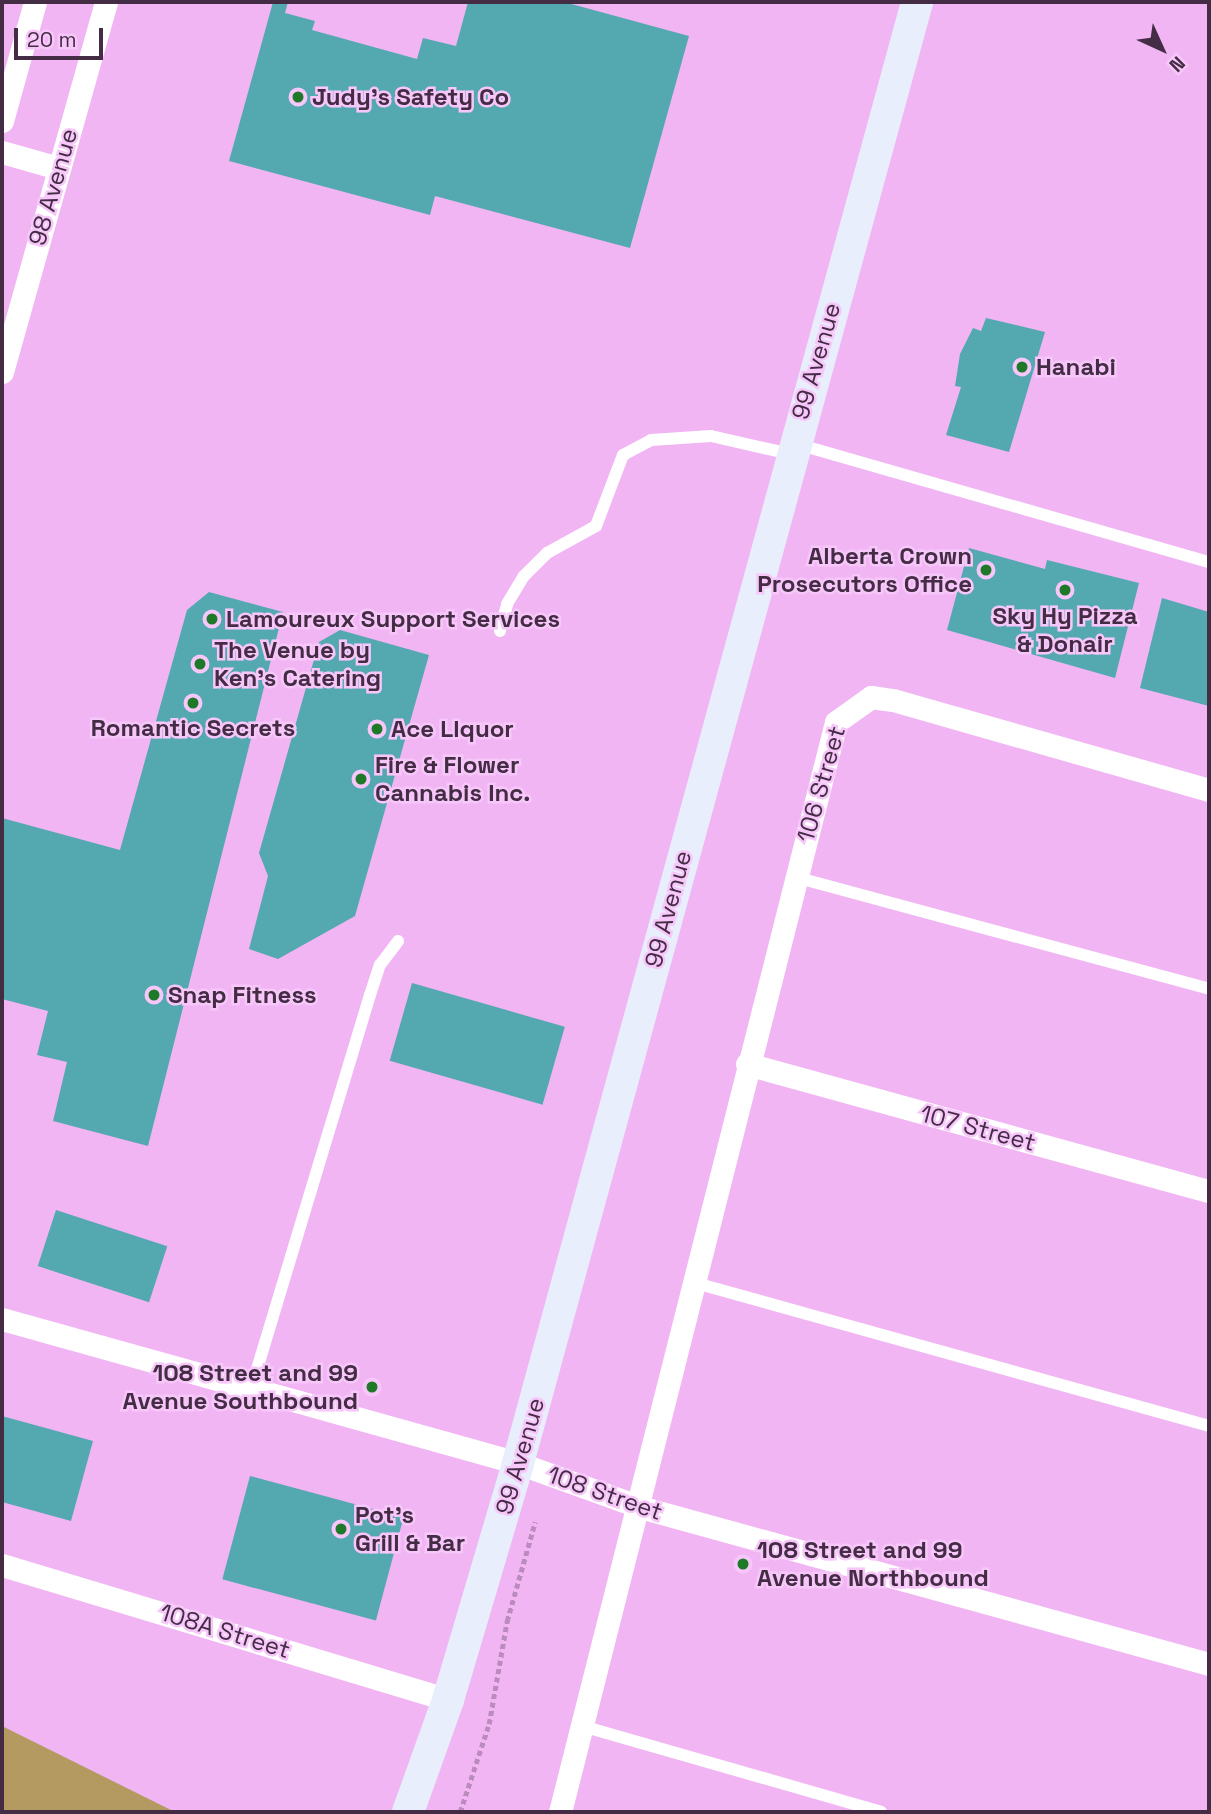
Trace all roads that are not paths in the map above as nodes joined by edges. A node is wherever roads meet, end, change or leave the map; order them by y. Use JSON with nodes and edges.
{"nodes":[{"id":1,"x":35,"y":2,"type":"edge"},
{"id":2,"x":106,"y":2,"type":"edge"},
{"id":3,"x":917,"y":2,"type":"edge"},
{"id":4,"x":2,"y":121,"type":"edge"},
{"id":5,"x":2,"y":152,"type":"edge"},
{"id":6,"x":58,"y":168,"type":"junction"},
{"id":7,"x":2,"y":372,"type":"edge"},
{"id":8,"x":792,"y":449,"type":"junction"},
{"id":9,"x":1209,"y":562,"type":"edge"},
{"id":10,"x":500,"y":631,"type":"dead end"},
{"id":11,"x":1209,"y":790,"type":"edge"},
{"id":12,"x":795,"y":877,"type":"junction"},
{"id":13,"x":398,"y":941,"type":"dead end"},
{"id":14,"x":1209,"y":989,"type":"edge"},
{"id":15,"x":747,"y":1064,"type":"junction"},
{"id":16,"x":1209,"y":1191,"type":"edge"},
{"id":17,"x":692,"y":1282,"type":"junction"},
{"id":18,"x":2,"y":1319,"type":"edge"},
{"id":19,"x":251,"y":1389,"type":"junction"},
{"id":20,"x":1209,"y":1426,"type":"edge"},
{"id":21,"x":519,"y":1464,"type":"junction"},
{"id":22,"x":640,"y":1507,"type":"junction"},
{"id":23,"x":2,"y":1565,"type":"edge"},
{"id":24,"x":1209,"y":1664,"type":"edge"},
{"id":25,"x":448,"y":1700,"type":"junction"},
{"id":26,"x":582,"y":1726,"type":"junction"},
{"id":27,"x":408,"y":1812,"type":"edge"},
{"id":28,"x":560,"y":1812,"type":"edge"},
{"id":29,"x":881,"y":1812,"type":"edge"}],
"edges":[{"from":1,"to":4,"type":"street"},
{"from":2,"to":6,"type":"street","name":"98 Avenue"},
{"from":3,"to":8,"type":"main road","name":"99 Avenue"},
{"from":5,"to":6,"type":"street"},
{"from":6,"to":7,"type":"street","name":"98 Avenue"},
{"from":8,"to":9,"type":"lane"},
{"from":8,"to":10,"type":"lane"},
{"from":8,"to":21,"type":"main road","name":"99 Avenue"},
{"from":11,"to":12,"type":"street","name":"106 Street"},
{"from":12,"to":14,"type":"lane"},
{"from":12,"to":15,"type":"street","name":"106 Street"},
{"from":13,"to":19,"type":"lane"},
{"from":15,"to":16,"type":"street","name":"107 Street"},
{"from":15,"to":17,"type":"street","name":"106 Street"},
{"from":17,"to":20,"type":"lane"},
{"from":17,"to":22,"type":"street","name":"106 Street"},
{"from":18,"to":19,"type":"street","name":"108 Street"},
{"from":19,"to":21,"type":"street","name":"108 Street"},
{"from":21,"to":22,"type":"street","name":"108 Street"},
{"from":21,"to":25,"type":"main road","name":"99 Avenue"},
{"from":22,"to":24,"type":"street","name":"108 Street"},
{"from":22,"to":26,"type":"street","name":"106 Street"},
{"from":23,"to":25,"type":"street","name":"108A Street"},
{"from":25,"to":27,"type":"main road","name":"99 Avenue"},
{"from":26,"to":28,"type":"street","name":"106 Street"},
{"from":26,"to":29,"type":"lane"}]}
